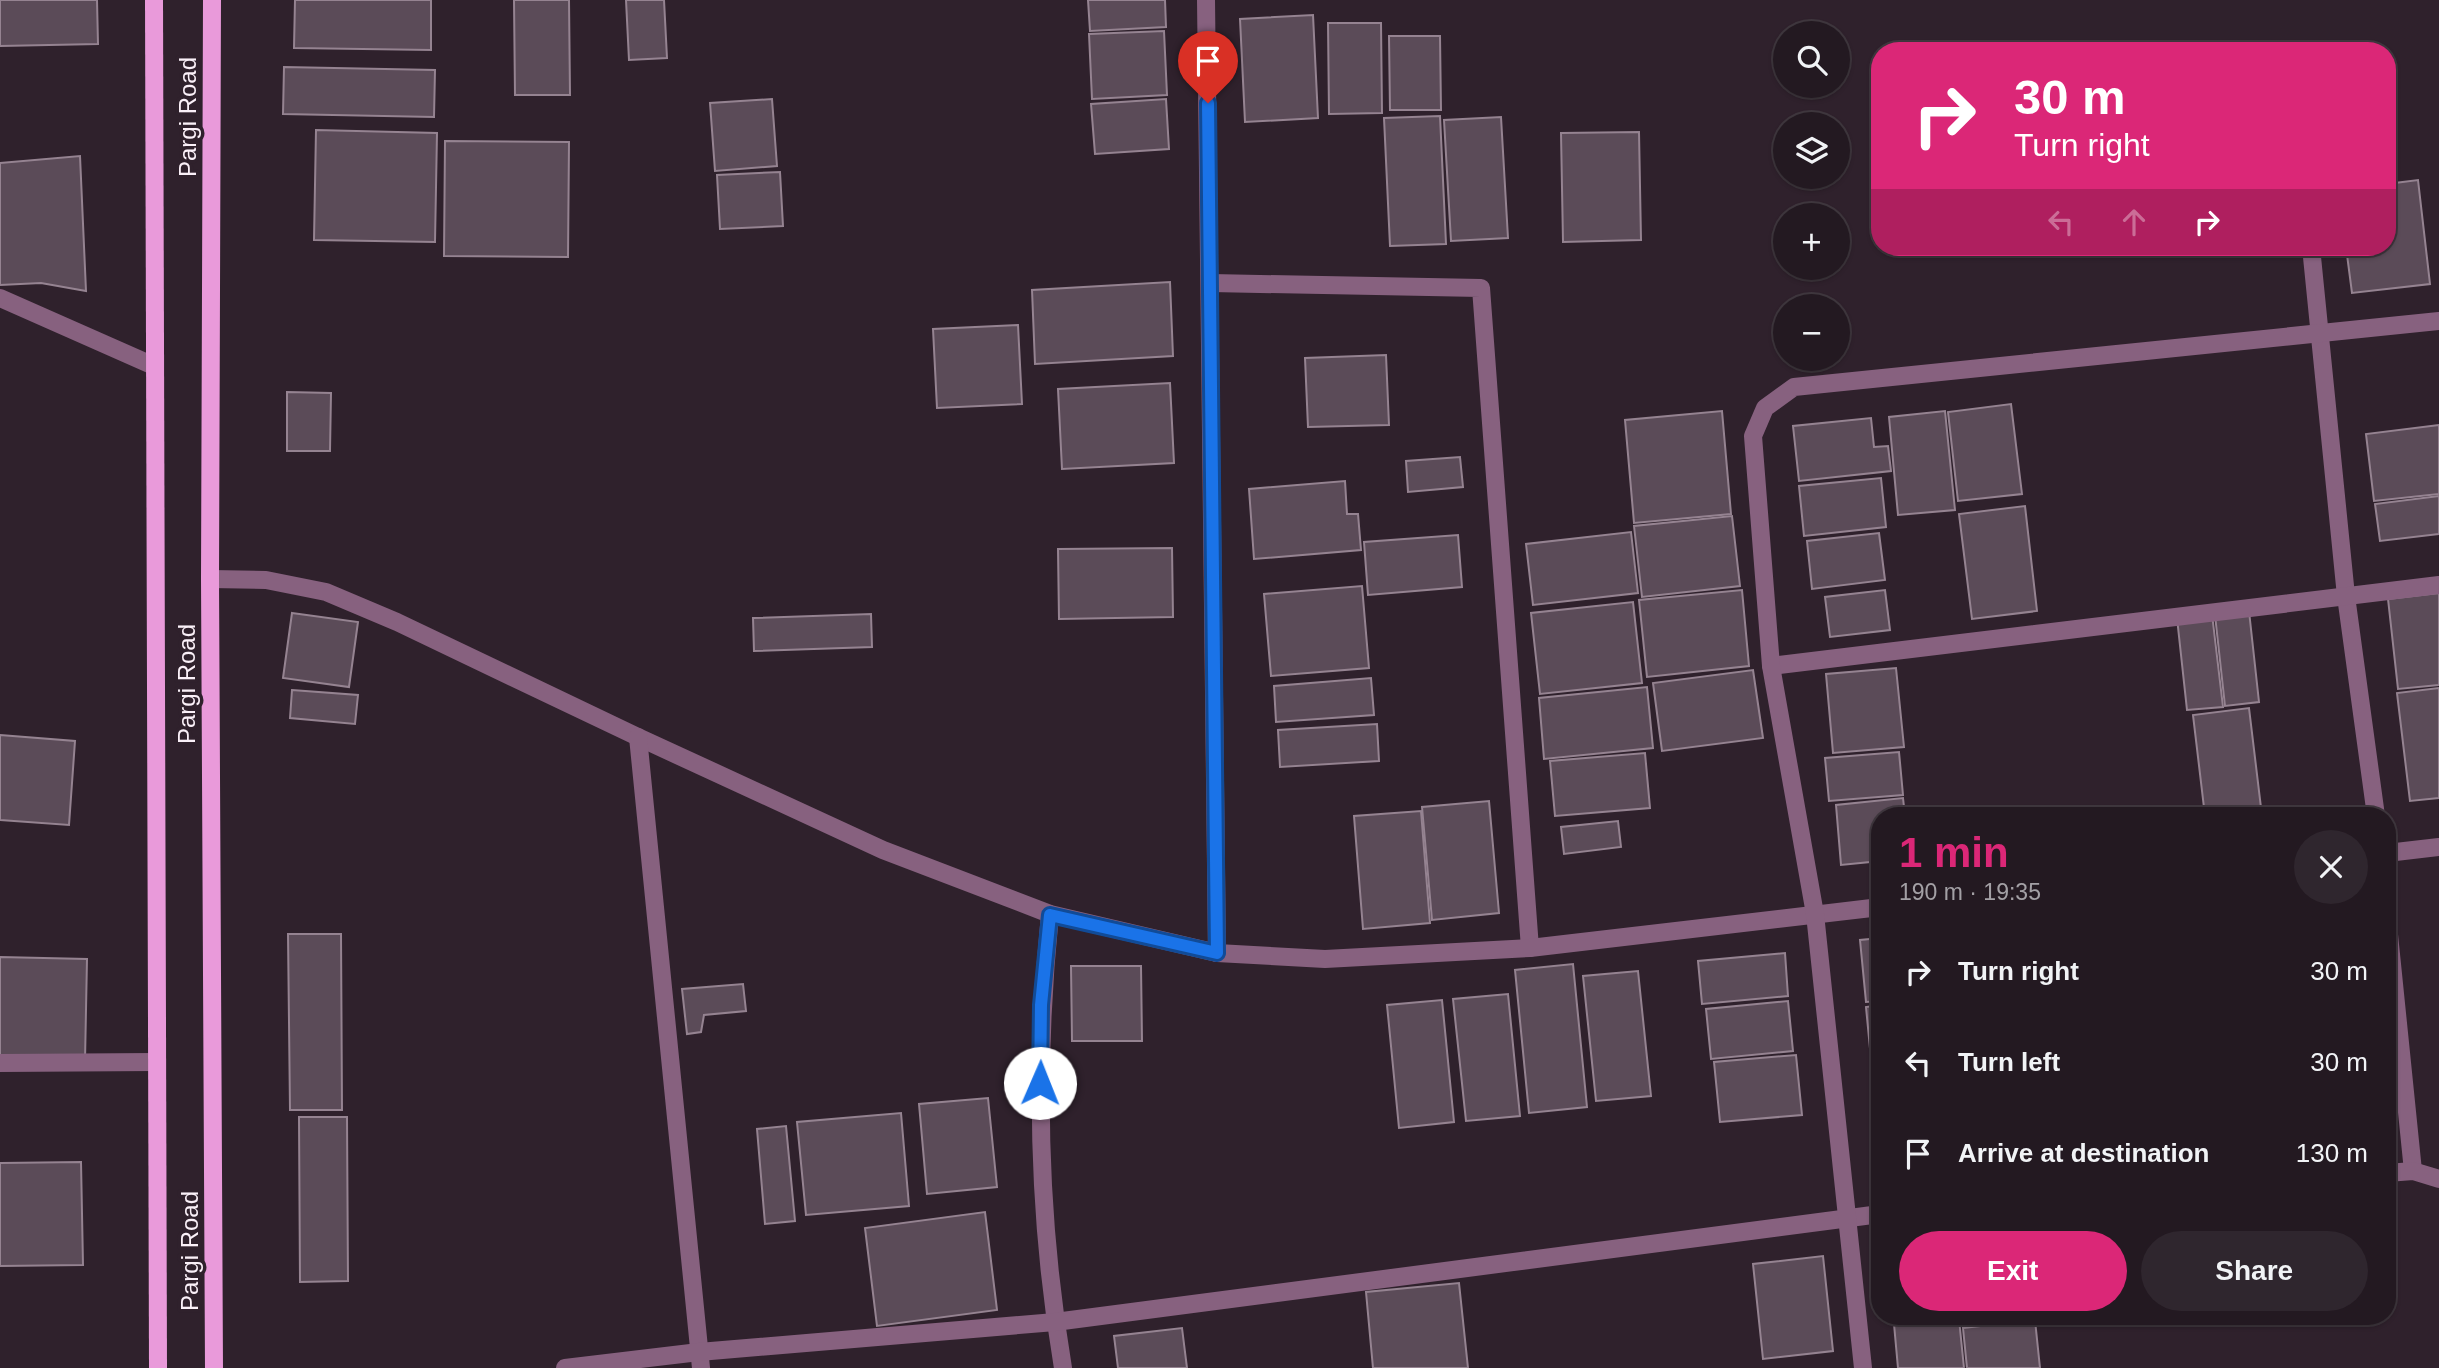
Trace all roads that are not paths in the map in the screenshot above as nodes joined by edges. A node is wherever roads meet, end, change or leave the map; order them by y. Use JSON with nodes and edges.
{"nodes":[{"id":1,"x":154,"y":0,"type":"edge"},
{"id":2,"x":212,"y":0,"type":"edge"},
{"id":3,"x":1206,"y":0,"type":"edge"},
{"id":4,"x":2312,"y":256,"type":"edge"},
{"id":5,"x":1211,"y":283,"type":"junction"},
{"id":6,"x":0,"y":298,"type":"edge"},
{"id":7,"x":2439,"y":321,"type":"edge"},
{"id":8,"x":2319,"y":334,"type":"junction"},
{"id":9,"x":154,"y":366,"type":"junction"},
{"id":10,"x":210,"y":579,"type":"junction"},
{"id":11,"x":2439,"y":585,"type":"edge"},
{"id":12,"x":2347,"y":596,"type":"junction"},
{"id":13,"x":1771,"y":666,"type":"junction"},
{"id":14,"x":638,"y":737,"type":"junction"},
{"id":15,"x":2375,"y":807,"type":"edge"},
{"id":16,"x":2439,"y":847,"type":"edge"},
{"id":17,"x":2396,"y":852,"type":"edge"},
{"id":18,"x":1871,"y":908,"type":"edge"},
{"id":19,"x":1815,"y":914,"type":"junction"},
{"id":20,"x":1050,"y":915,"type":"junction"},
{"id":21,"x":1530,"y":948,"type":"junction"},
{"id":22,"x":1217,"y":953,"type":"junction"},
{"id":23,"x":2396,"y":1004,"type":"edge"},
{"id":24,"x":156,"y":1062,"type":"junction"},
{"id":25,"x":0,"y":1063,"type":"edge"},
{"id":26,"x":2413,"y":1171,"type":"junction"},
{"id":27,"x":2396,"y":1172,"type":"edge"},
{"id":28,"x":2439,"y":1179,"type":"edge"},
{"id":29,"x":1871,"y":1215,"type":"edge"},
{"id":30,"x":1847,"y":1217,"type":"junction"},
{"id":31,"x":1055,"y":1322,"type":"junction"},
{"id":32,"x":700,"y":1360,"type":"edge"},
{"id":33,"x":158,"y":1368,"type":"edge"},
{"id":34,"x":214,"y":1368,"type":"edge"},
{"id":35,"x":565,"y":1368,"type":"edge"},
{"id":36,"x":1063,"y":1368,"type":"edge"},
{"id":37,"x":1863,"y":1368,"type":"edge"}],
"edges":[{"from":1,"to":9,"type":"main road","name":"Pargi Road"},
{"from":2,"to":10,"type":"main road","name":"Pargi Road"},
{"from":3,"to":5,"type":"street"},
{"from":4,"to":8,"type":"street"},
{"from":5,"to":21,"type":"street"},
{"from":5,"to":22,"type":"street"},
{"from":6,"to":9,"type":"street"},
{"from":7,"to":8,"type":"street"},
{"from":8,"to":12,"type":"street"},
{"from":8,"to":13,"type":"street"},
{"from":9,"to":24,"type":"main road","name":"Pargi Road"},
{"from":10,"to":14,"type":"street"},
{"from":10,"to":34,"type":"main road","name":"Pargi Road"},
{"from":11,"to":12,"type":"street"},
{"from":12,"to":13,"type":"street"},
{"from":12,"to":15,"type":"street"},
{"from":13,"to":19,"type":"street"},
{"from":14,"to":20,"type":"street"},
{"from":14,"to":32,"type":"street"},
{"from":16,"to":17,"type":"street"},
{"from":18,"to":19,"type":"street"},
{"from":19,"to":21,"type":"street"},
{"from":19,"to":30,"type":"street"},
{"from":20,"to":22,"type":"street"},
{"from":20,"to":31,"type":"street"},
{"from":21,"to":22,"type":"street"},
{"from":23,"to":26,"type":"street"},
{"from":24,"to":25,"type":"street"},
{"from":24,"to":33,"type":"main road","name":"Pargi Road"},
{"from":26,"to":27,"type":"street"},
{"from":26,"to":28,"type":"street"},
{"from":29,"to":30,"type":"street"},
{"from":30,"to":31,"type":"street"},
{"from":30,"to":37,"type":"street"},
{"from":31,"to":32,"type":"street"},
{"from":31,"to":36,"type":"street"},
{"from":32,"to":35,"type":"street"}]}
